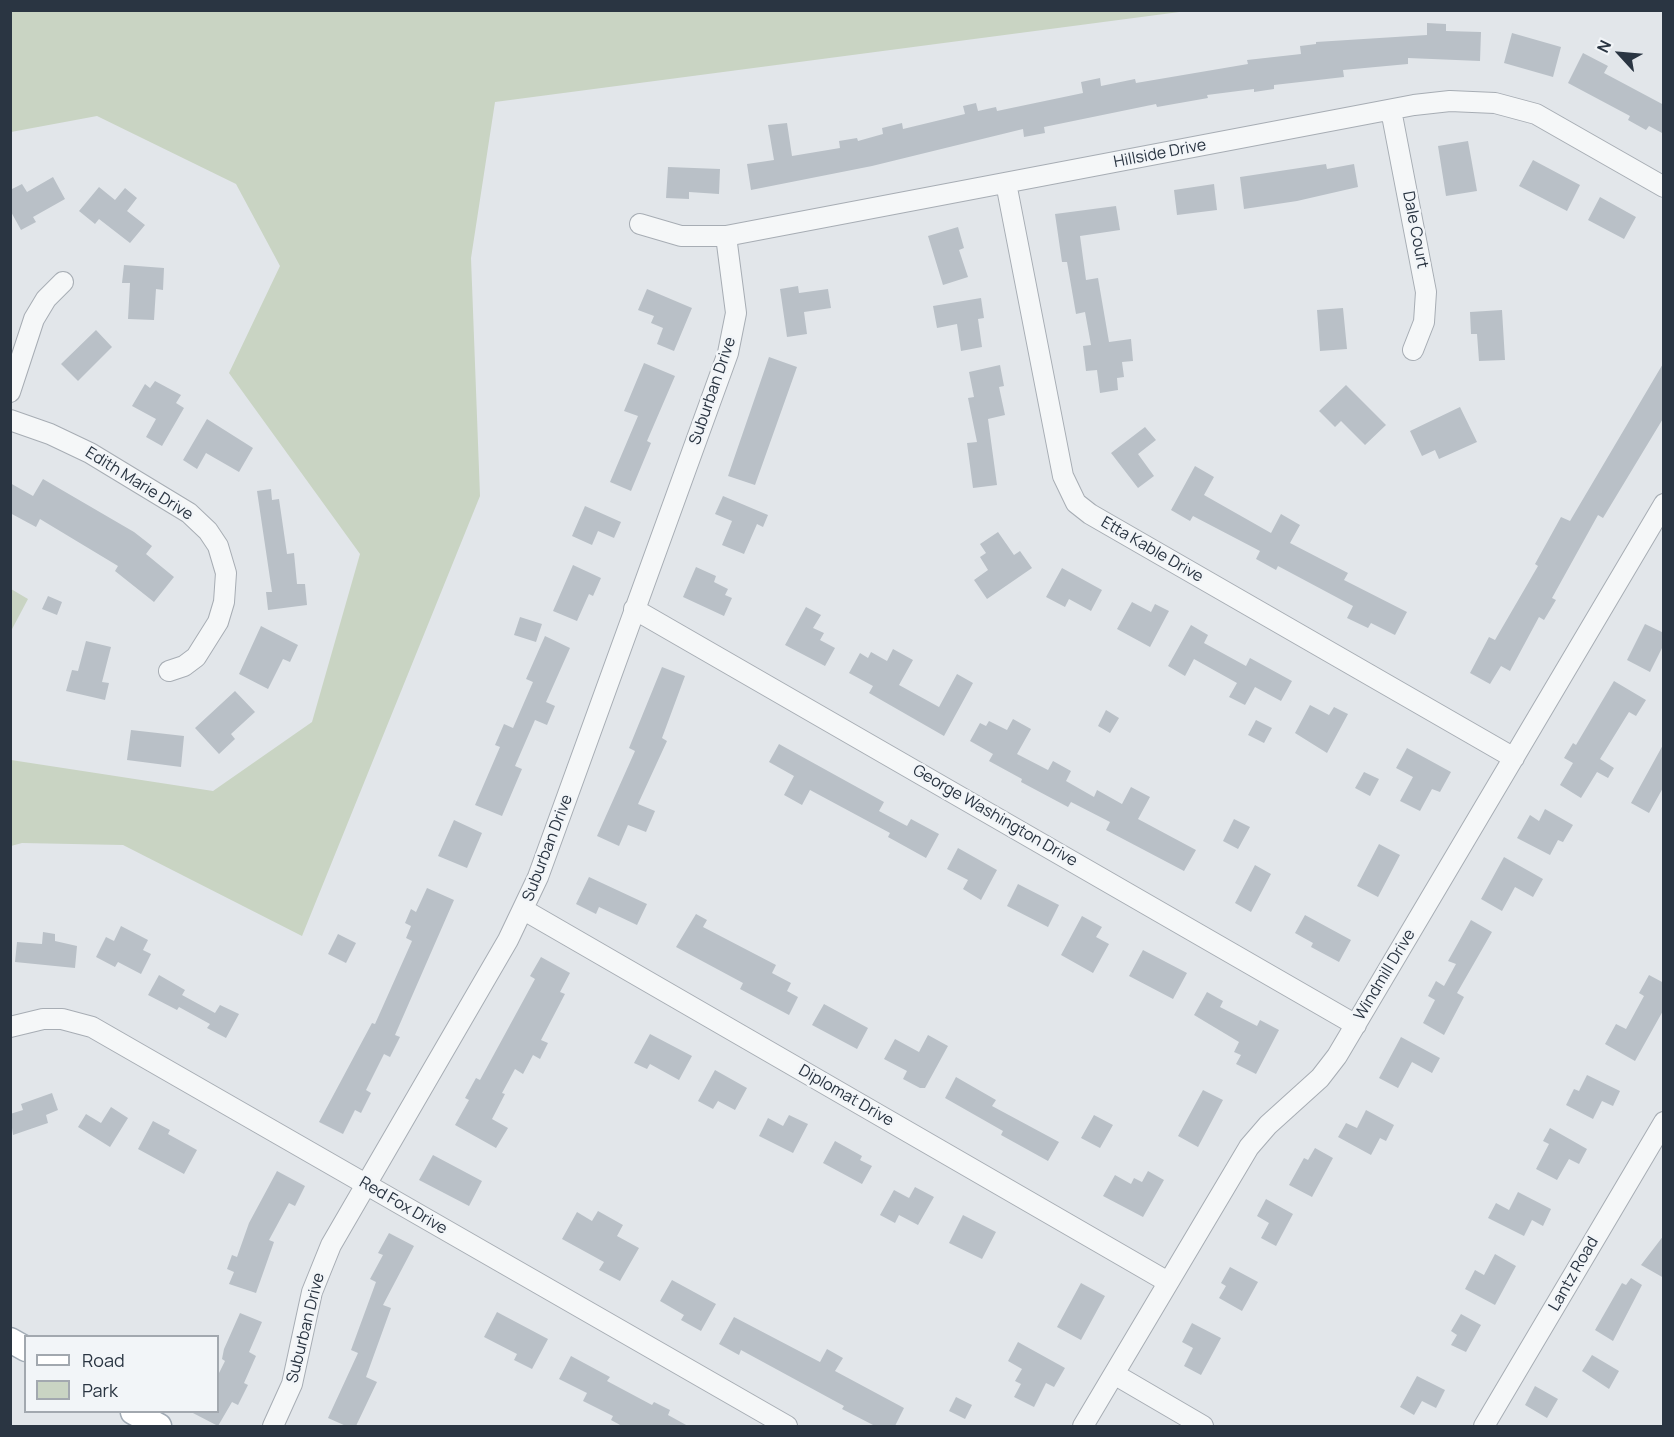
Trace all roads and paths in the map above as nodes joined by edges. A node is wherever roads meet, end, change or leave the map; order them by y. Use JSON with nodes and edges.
{"nodes":[{"id":1,"x":1391,"y":110,"type":"junction"},
{"id":2,"x":1006,"y":183,"type":"junction"},
{"id":3,"x":1664,"y":187,"type":"edge"},
{"id":4,"x":640,"y":224,"type":"dead end"},
{"id":5,"x":726,"y":236,"type":"junction"},
{"id":6,"x":63,"y":282,"type":"dead end"},
{"id":7,"x":1413,"y":350,"type":"dead end"},
{"id":8,"x":10,"y":392,"type":"edge"},
{"id":9,"x":10,"y":420,"type":"edge"},
{"id":10,"x":1664,"y":504,"type":"edge"},
{"id":11,"x":634,"y":609,"type":"junction"},
{"id":12,"x":169,"y":670,"type":"dead end"},
{"id":13,"x":1514,"y":758,"type":"junction"},
{"id":14,"x":524,"y":910,"type":"junction"},
{"id":15,"x":1356,"y":1025,"type":"junction"},
{"id":16,"x":10,"y":1028,"type":"edge"},
{"id":17,"x":1664,"y":1122,"type":"edge"},
{"id":18,"x":366,"y":1184,"type":"junction"},
{"id":19,"x":1168,"y":1282,"type":"junction"},
{"id":20,"x":10,"y":1340,"type":"edge"},
{"id":21,"x":24,"y":1348,"type":"edge"},
{"id":22,"x":1114,"y":1374,"type":"junction"},
{"id":23,"x":135,"y":1413,"type":"edge"},
{"id":24,"x":159,"y":1426,"type":"edge"},
{"id":25,"x":273,"y":1426,"type":"edge"},
{"id":26,"x":787,"y":1426,"type":"edge"},
{"id":27,"x":1083,"y":1426,"type":"edge"},
{"id":28,"x":1203,"y":1426,"type":"edge"},
{"id":29,"x":1484,"y":1426,"type":"edge"}],
"edges":[{"from":1,"to":2,"type":"street","name":"Hillside Drive"},
{"from":1,"to":3,"type":"street","name":"Hillside Drive"},
{"from":1,"to":7,"type":"street","name":"Dale Court"},
{"from":2,"to":5,"type":"street","name":"Hillside Drive"},
{"from":2,"to":13,"type":"street","name":"Etta Kable Drive"},
{"from":4,"to":5,"type":"street","name":"Hillside Drive"},
{"from":5,"to":11,"type":"street","name":"Suburban Drive"},
{"from":6,"to":8,"type":"street"},
{"from":9,"to":12,"type":"street","name":"Edith Marie Drive"},
{"from":10,"to":13,"type":"street","name":"Windmill Drive"},
{"from":11,"to":14,"type":"street","name":"Suburban Drive"},
{"from":11,"to":15,"type":"street","name":"George Washington Drive"},
{"from":13,"to":15,"type":"street","name":"Windmill Drive"},
{"from":14,"to":18,"type":"street","name":"Suburban Drive"},
{"from":14,"to":19,"type":"street","name":"Diplomat Drive"},
{"from":15,"to":19,"type":"street","name":"Windmill Drive"},
{"from":16,"to":18,"type":"street","name":"Red Fox Drive"},
{"from":17,"to":29,"type":"street","name":"Lantz Road"},
{"from":18,"to":25,"type":"street","name":"Suburban Drive"},
{"from":18,"to":26,"type":"street","name":"Red Fox Drive"},
{"from":19,"to":22,"type":"street","name":"Windmill Drive"},
{"from":20,"to":21,"type":"main road"},
{"from":22,"to":27,"type":"street","name":"Windmill Drive"},
{"from":22,"to":28,"type":"street"},
{"from":23,"to":24,"type":"main road"}]}
